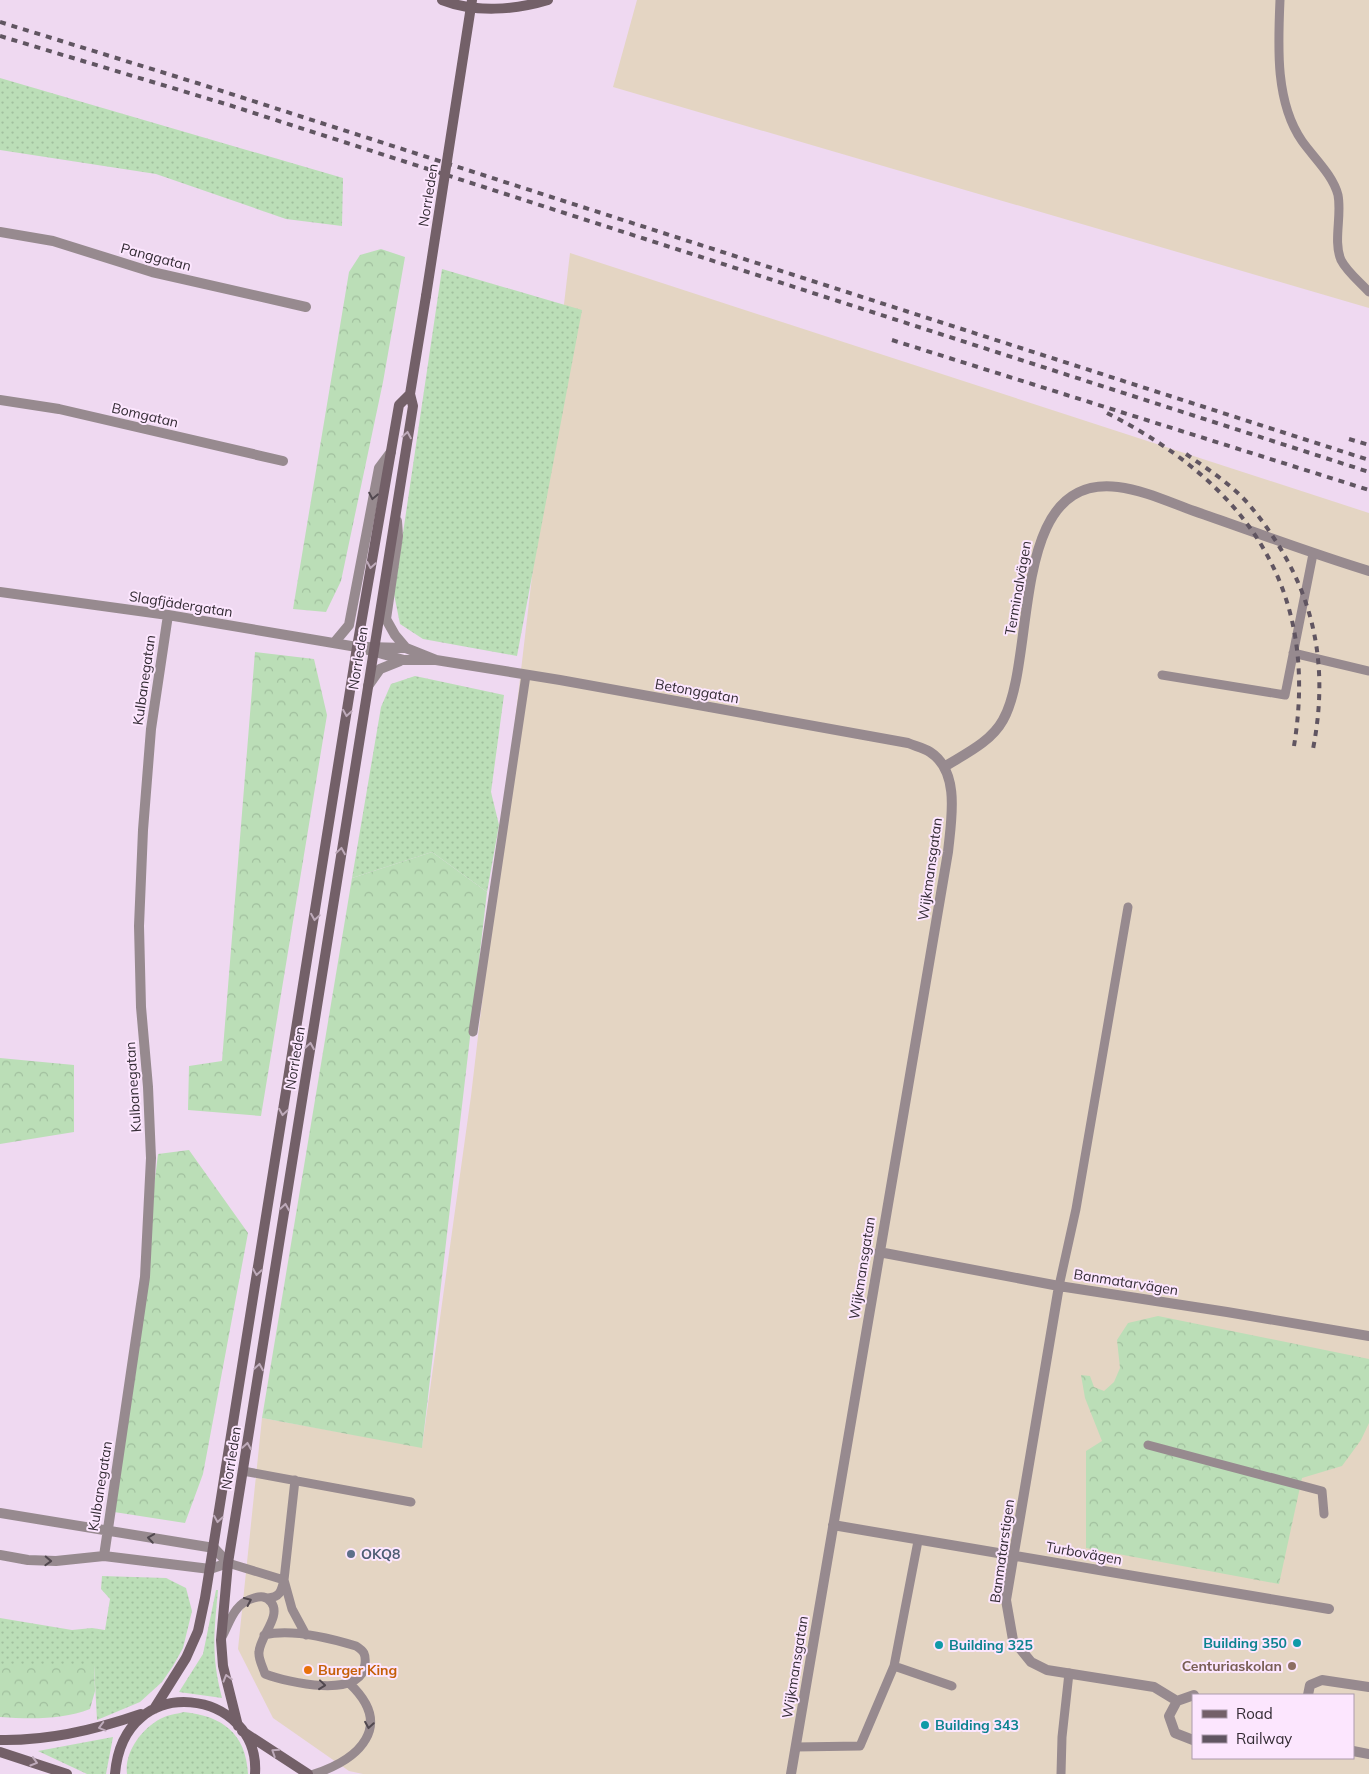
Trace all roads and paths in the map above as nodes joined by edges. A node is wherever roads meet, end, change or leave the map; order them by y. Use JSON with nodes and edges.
{"nodes":[{"id":1,"x":442,"y":0,"type":"edge"},
{"id":2,"x":472,"y":0,"type":"edge"},
{"id":3,"x":548,"y":0,"type":"edge"},
{"id":4,"x":1280,"y":0,"type":"edge"},
{"id":5,"x":0,"y":232,"type":"edge"},
{"id":6,"x":1369,"y":292,"type":"edge"},
{"id":7,"x":306,"y":306,"type":"dead end"},
{"id":8,"x":410,"y":394,"type":"junction"},
{"id":9,"x":0,"y":400,"type":"edge"},
{"id":10,"x":391,"y":452,"type":"junction"},
{"id":11,"x":283,"y":461,"type":"dead end"},
{"id":12,"x":396,"y":500,"type":"junction"},
{"id":13,"x":1313,"y":554,"type":"junction"},
{"id":14,"x":1369,"y":571,"type":"edge"},
{"id":15,"x":0,"y":592,"type":"edge"},
{"id":16,"x":168,"y":615,"type":"junction"},
{"id":17,"x":334,"y":644,"type":"junction"},
{"id":18,"x":358,"y":647,"type":"junction"},
{"id":19,"x":406,"y":648,"type":"junction"},
{"id":20,"x":373,"y":649,"type":"junction"},
{"id":21,"x":1294,"y":653,"type":"junction"},
{"id":22,"x":404,"y":660,"type":"junction"},
{"id":23,"x":436,"y":660,"type":"junction"},
{"id":24,"x":1369,"y":671,"type":"edge"},
{"id":25,"x":526,"y":675,"type":"junction"},
{"id":26,"x":1162,"y":675,"type":"dead end"},
{"id":27,"x":366,"y":689,"type":"junction"},
{"id":28,"x":944,"y":767,"type":"junction"},
{"id":29,"x":1128,"y":907,"type":"dead end"},
{"id":30,"x":473,"y":1032,"type":"dead end"},
{"id":31,"x":879,"y":1252,"type":"junction"},
{"id":32,"x":1060,"y":1286,"type":"junction"},
{"id":33,"x":1369,"y":1336,"type":"edge"},
{"id":34,"x":1148,"y":1445,"type":"dead end"},
{"id":35,"x":243,"y":1471,"type":"junction"},
{"id":36,"x":295,"y":1480,"type":"junction"},
{"id":37,"x":411,"y":1502,"type":"dead end"},
{"id":38,"x":0,"y":1513,"type":"edge"},
{"id":39,"x":1324,"y":1514,"type":"dead end"},
{"id":40,"x":834,"y":1525,"type":"junction"},
{"id":41,"x":106,"y":1531,"type":"junction"},
{"id":42,"x":918,"y":1541,"type":"junction"},
{"id":43,"x":214,"y":1548,"type":"junction"},
{"id":44,"x":0,"y":1555,"type":"edge"},
{"id":45,"x":1014,"y":1555,"type":"junction"},
{"id":46,"x":104,"y":1556,"type":"junction"},
{"id":47,"x":228,"y":1563,"type":"junction"},
{"id":48,"x":210,"y":1570,"type":"junction"},
{"id":49,"x":284,"y":1580,"type":"junction"},
{"id":50,"x":268,"y":1598,"type":"junction"},
{"id":51,"x":1329,"y":1609,"type":"dead end"},
{"id":52,"x":264,"y":1635,"type":"junction"},
{"id":53,"x":306,"y":1635,"type":"junction"},
{"id":54,"x":221,"y":1640,"type":"junction"},
{"id":55,"x":894,"y":1666,"type":"junction"},
{"id":56,"x":1069,"y":1673,"type":"junction"},
{"id":57,"x":350,"y":1684,"type":"junction"},
{"id":58,"x":952,"y":1686,"type":"dead end"},
{"id":59,"x":1369,"y":1687,"type":"edge"},
{"id":60,"x":1308,"y":1694,"type":"edge"},
{"id":61,"x":1192,"y":1696,"type":"edge"},
{"id":62,"x":1177,"y":1701,"type":"junction"},
{"id":63,"x":152,"y":1710,"type":"junction"},
{"id":64,"x":240,"y":1728,"type":"junction"},
{"id":65,"x":0,"y":1740,"type":"edge"},
{"id":66,"x":1192,"y":1740,"type":"edge"},
{"id":67,"x":796,"y":1747,"type":"junction"},
{"id":68,"x":1354,"y":1751,"type":"edge"},
{"id":69,"x":0,"y":1752,"type":"edge"},
{"id":70,"x":1369,"y":1754,"type":"edge"},
{"id":71,"x":67,"y":1774,"type":"edge"},
{"id":72,"x":115,"y":1774,"type":"edge"},
{"id":73,"x":255,"y":1774,"type":"edge"},
{"id":74,"x":308,"y":1774,"type":"edge"},
{"id":75,"x":314,"y":1774,"type":"edge"},
{"id":76,"x":791,"y":1774,"type":"edge"},
{"id":77,"x":1061,"y":1774,"type":"edge"}],
"edges":[{"from":1,"to":3,"type":"main road"},
{"from":2,"to":8,"type":"main road","name":"Norrleden","bridge":true},
{"from":4,"to":6,"type":"lane"},
{"from":5,"to":7,"type":"street","name":"Panggatan"},
{"from":8,"to":10,"type":"main road","name":"Norrleden"},
{"from":12,"to":8,"type":"main road","name":"Norrleden","one_way":true},
{"from":9,"to":11,"type":"street","name":"Bomgatan"},
{"from":10,"to":17,"type":"street","one_way":true},
{"from":10,"to":18,"type":"main road","name":"Norrleden","one_way":true},
{"from":12,"to":19,"type":"street"},
{"from":12,"to":20,"type":"main road","name":"Norrleden"},
{"from":13,"to":14,"type":"street","name":"Terminalvägen"},
{"from":13,"to":21,"type":"lane"},
{"from":13,"to":28,"type":"street","name":"Terminalvägen"},
{"from":15,"to":16,"type":"street","name":"Slagfjädergatan"},
{"from":16,"to":17,"type":"street","name":"Slagfjädergatan"},
{"from":16,"to":41,"type":"street","name":"Kulbanegatan"},
{"from":17,"to":18,"type":"street","name":"Slagfjädergatan"},
{"from":18,"to":20,"type":"street","name":"Betonggatan"},
{"from":18,"to":43,"type":"main road","name":"Norrleden","one_way":true},
{"from":19,"to":20,"type":"street","name":"Betonggatan"},
{"from":19,"to":23,"type":"street","name":"Betonggatan"},
{"from":20,"to":22,"type":"street","name":"Betonggatan"},
{"from":20,"to":27,"type":"main road","name":"Norrleden"},
{"from":21,"to":24,"type":"lane"},
{"from":21,"to":26,"type":"lane"},
{"from":22,"to":23,"type":"street","name":"Betonggatan"},
{"from":22,"to":27,"type":"street","name":"Betonggatan"},
{"from":23,"to":25,"type":"street","name":"Betonggatan"},
{"from":25,"to":28,"type":"street","name":"Betonggatan"},
{"from":25,"to":30,"type":"lane"},
{"from":35,"to":27,"type":"main road","name":"Norrleden","one_way":true},
{"from":28,"to":31,"type":"street","name":"Wijkmansgatan"},
{"from":29,"to":32,"type":"lane"},
{"from":31,"to":32,"type":"street","name":"Banmatarvägen"},
{"from":31,"to":40,"type":"street","name":"Wijkmansgatan"},
{"from":32,"to":33,"type":"street","name":"Banmatarvägen"},
{"from":32,"to":45,"type":"street","name":"Banmatarstigen"},
{"from":34,"to":39,"type":"lane"},
{"from":35,"to":36,"type":"lane"},
{"from":35,"to":47,"type":"main road","name":"Norrleden"},
{"from":36,"to":37,"type":"lane"},
{"from":36,"to":49,"type":"lane"},
{"from":38,"to":41,"type":"street"},
{"from":40,"to":42,"type":"street","name":"Turbovägen"},
{"from":40,"to":67,"type":"street","name":"Wijkmansgatan"},
{"from":43,"to":41,"type":"street","one_way":true},
{"from":41,"to":46,"type":"street","name":"Kulbanegatan"},
{"from":42,"to":45,"type":"street","name":"Turbovägen"},
{"from":42,"to":55,"type":"lane"},
{"from":43,"to":47,"type":"street"},
{"from":43,"to":48,"type":"main road","name":"Norrleden"},
{"from":44,"to":46,"type":"street","one_way":true},
{"from":45,"to":51,"type":"street","name":"Turbovägen"},
{"from":45,"to":56,"type":"street","name":"Banmatarstigen"},
{"from":46,"to":48,"type":"street"},
{"from":47,"to":48,"type":"street"},
{"from":47,"to":49,"type":"lane"},
{"from":47,"to":54,"type":"main road","name":"Norrleden"},
{"from":48,"to":63,"type":"main road","name":"Norrleden"},
{"from":49,"to":50,"type":"lane"},
{"from":49,"to":53,"type":"lane"},
{"from":50,"to":52,"type":"lane"},
{"from":54,"to":50,"type":"lane","one_way":true},
{"from":52,"to":53,"type":"lane"},
{"from":52,"to":57,"type":"lane","one_way":true},
{"from":53,"to":57,"type":"lane"},
{"from":64,"to":54,"type":"main road","name":"Norrleden","one_way":true},
{"from":55,"to":58,"type":"lane"},
{"from":55,"to":67,"type":"lane"},
{"from":56,"to":62,"type":"street","name":"Banmatarstigen"},
{"from":56,"to":77,"type":"lane"},
{"from":57,"to":75,"type":"lane","one_way":true},
{"from":59,"to":60,"type":"street"},
{"from":61,"to":62,"type":"street"},
{"from":62,"to":66,"type":"street"},
{"from":63,"to":64,"type":"main road"},
{"from":63,"to":65,"type":"main road","one_way":true},
{"from":63,"to":72,"type":"main road"},
{"from":64,"to":73,"type":"main road","name":"Norrleden"},
{"from":74,"to":64,"type":"main road","one_way":true},
{"from":67,"to":76,"type":"street","name":"Wijkmansgatan"},
{"from":68,"to":70,"type":"street"},
{"from":69,"to":71,"type":"main road","one_way":true}]}
